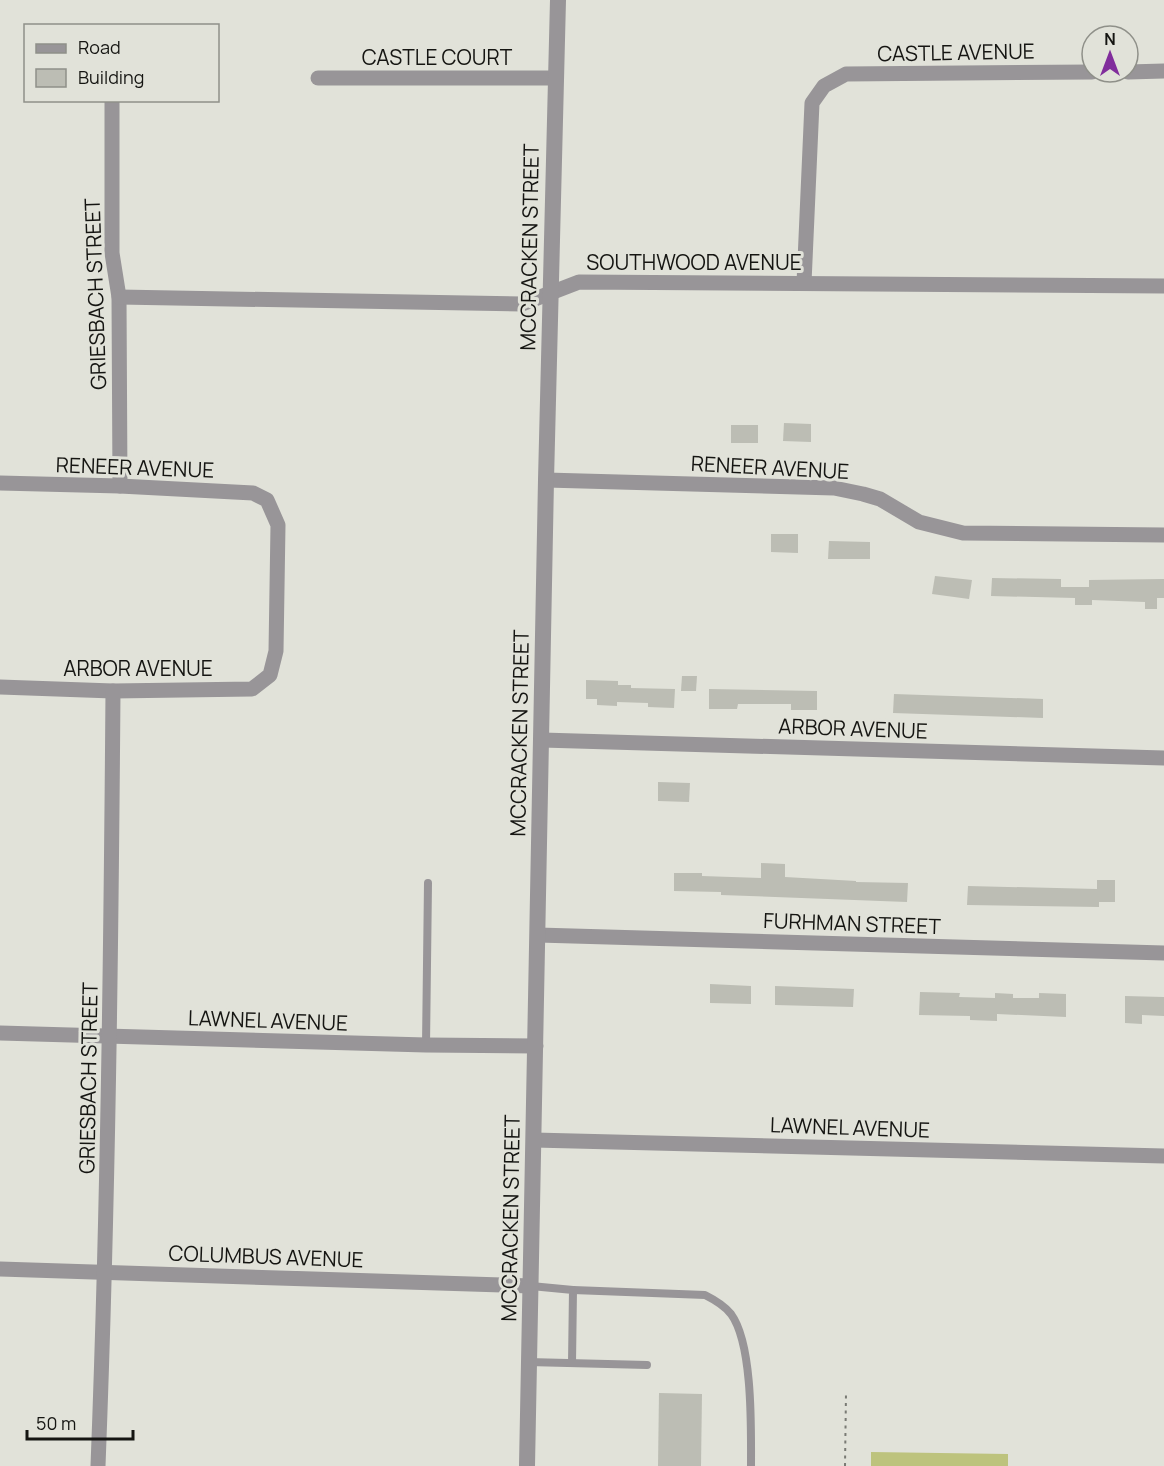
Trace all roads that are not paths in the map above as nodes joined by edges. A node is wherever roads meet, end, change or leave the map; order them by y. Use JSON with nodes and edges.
{"nodes":[{"id":1,"x":558,"y":0,"type":"edge"},
{"id":2,"x":1164,"y":71,"type":"edge"},
{"id":3,"x":1080,"y":72,"type":"edge"},
{"id":4,"x":1140,"y":72,"type":"edge"},
{"id":5,"x":318,"y":78,"type":"dead end"},
{"id":6,"x":555,"y":78,"type":"junction"},
{"id":7,"x":112,"y":102,"type":"edge"},
{"id":8,"x":804,"y":283,"type":"junction"},
{"id":9,"x":1164,"y":286,"type":"edge"},
{"id":10,"x":550,"y":292,"type":"junction"},
{"id":11,"x":119,"y":297,"type":"junction"},
{"id":12,"x":546,"y":480,"type":"junction"},
{"id":13,"x":0,"y":483,"type":"edge"},
{"id":14,"x":120,"y":486,"type":"junction"},
{"id":15,"x":1164,"y":535,"type":"edge"},
{"id":16,"x":270,"y":675,"type":"joint"},
{"id":17,"x":0,"y":687,"type":"edge"},
{"id":18,"x":113,"y":691,"type":"junction"},
{"id":19,"x":542,"y":740,"type":"junction"},
{"id":20,"x":1164,"y":758,"type":"edge"},
{"id":21,"x":429,"y":883,"type":"dead end"},
{"id":22,"x":538,"y":935,"type":"junction"},
{"id":23,"x":1164,"y":953,"type":"edge"},
{"id":24,"x":0,"y":1033,"type":"edge"},
{"id":25,"x":110,"y":1036,"type":"junction"},
{"id":26,"x":426,"y":1045,"type":"junction"},
{"id":27,"x":536,"y":1046,"type":"junction"},
{"id":28,"x":534,"y":1140,"type":"junction"},
{"id":29,"x":1164,"y":1156,"type":"edge"},
{"id":30,"x":0,"y":1269,"type":"edge"},
{"id":31,"x":105,"y":1271,"type":"junction"},
{"id":32,"x":531,"y":1286,"type":"junction"},
{"id":33,"x":573,"y":1290,"type":"junction"},
{"id":34,"x":528,"y":1362,"type":"junction"},
{"id":35,"x":572,"y":1363,"type":"junction"},
{"id":36,"x":647,"y":1365,"type":"dead end"},
{"id":37,"x":98,"y":1466,"type":"edge"},
{"id":38,"x":527,"y":1466,"type":"edge"},
{"id":39,"x":751,"y":1466,"type":"edge"}],
"edges":[{"from":1,"to":6,"type":"street","name":"MCCRACKEN STREET"},
{"from":2,"to":4,"type":"street"},
{"from":3,"to":8,"type":"street","name":"CASTLE AVENUE"},
{"from":5,"to":6,"type":"street","name":"CASTLE COURT"},
{"from":6,"to":10,"type":"street","name":"MCCRACKEN STREET"},
{"from":7,"to":11,"type":"street","name":"GRIESBACH STREET"},
{"from":8,"to":9,"type":"street","name":"SOUTHWOOD AVENUE"},
{"from":8,"to":10,"type":"street","name":"SOUTHWOOD AVENUE"},
{"from":10,"to":11,"type":"street","name":"SOUTHWOOD AVENUE"},
{"from":10,"to":12,"type":"street","name":"MCCRACKEN STREET"},
{"from":11,"to":14,"type":"street","name":"GRIESBACH STREET"},
{"from":12,"to":15,"type":"street","name":"RENEER AVENUE"},
{"from":12,"to":19,"type":"street","name":"MCCRACKEN STREET"},
{"from":13,"to":14,"type":"street","name":"RENEER AVENUE"},
{"from":14,"to":16,"type":"street","name":"RENEER AVENUE"},
{"from":16,"to":18,"type":"street","name":"ARBOR AVENUE"},
{"from":17,"to":18,"type":"street","name":"ARBOR AVENUE"},
{"from":18,"to":25,"type":"street","name":"GRIESBACH STREET"},
{"from":19,"to":20,"type":"street","name":"ARBOR AVENUE"},
{"from":19,"to":22,"type":"street","name":"MCCRACKEN STREET"},
{"from":21,"to":26,"type":"lane"},
{"from":22,"to":23,"type":"street","name":"FURHMAN STREET"},
{"from":22,"to":27,"type":"street","name":"MCCRACKEN STREET"},
{"from":24,"to":25,"type":"street","name":"LAWNEL AVENUE"},
{"from":25,"to":26,"type":"street","name":"LAWNEL AVENUE"},
{"from":25,"to":31,"type":"street","name":"GRIESBACH STREET"},
{"from":26,"to":27,"type":"street","name":"LAWNEL AVENUE"},
{"from":27,"to":28,"type":"street","name":"MCCRACKEN STREET"},
{"from":28,"to":29,"type":"street","name":"LAWNEL AVENUE"},
{"from":28,"to":32,"type":"street","name":"MCCRACKEN STREET"},
{"from":30,"to":31,"type":"street","name":"COLUMBUS AVENUE"},
{"from":31,"to":32,"type":"street","name":"COLUMBUS AVENUE"},
{"from":31,"to":37,"type":"street","name":"GRIESBACH STREET"},
{"from":32,"to":33,"type":"lane"},
{"from":32,"to":34,"type":"street","name":"MCCRACKEN STREET"},
{"from":33,"to":35,"type":"lane"},
{"from":33,"to":39,"type":"lane"},
{"from":34,"to":35,"type":"lane"},
{"from":34,"to":38,"type":"street","name":"MCCRACKEN STREET"},
{"from":35,"to":36,"type":"lane"}]}
